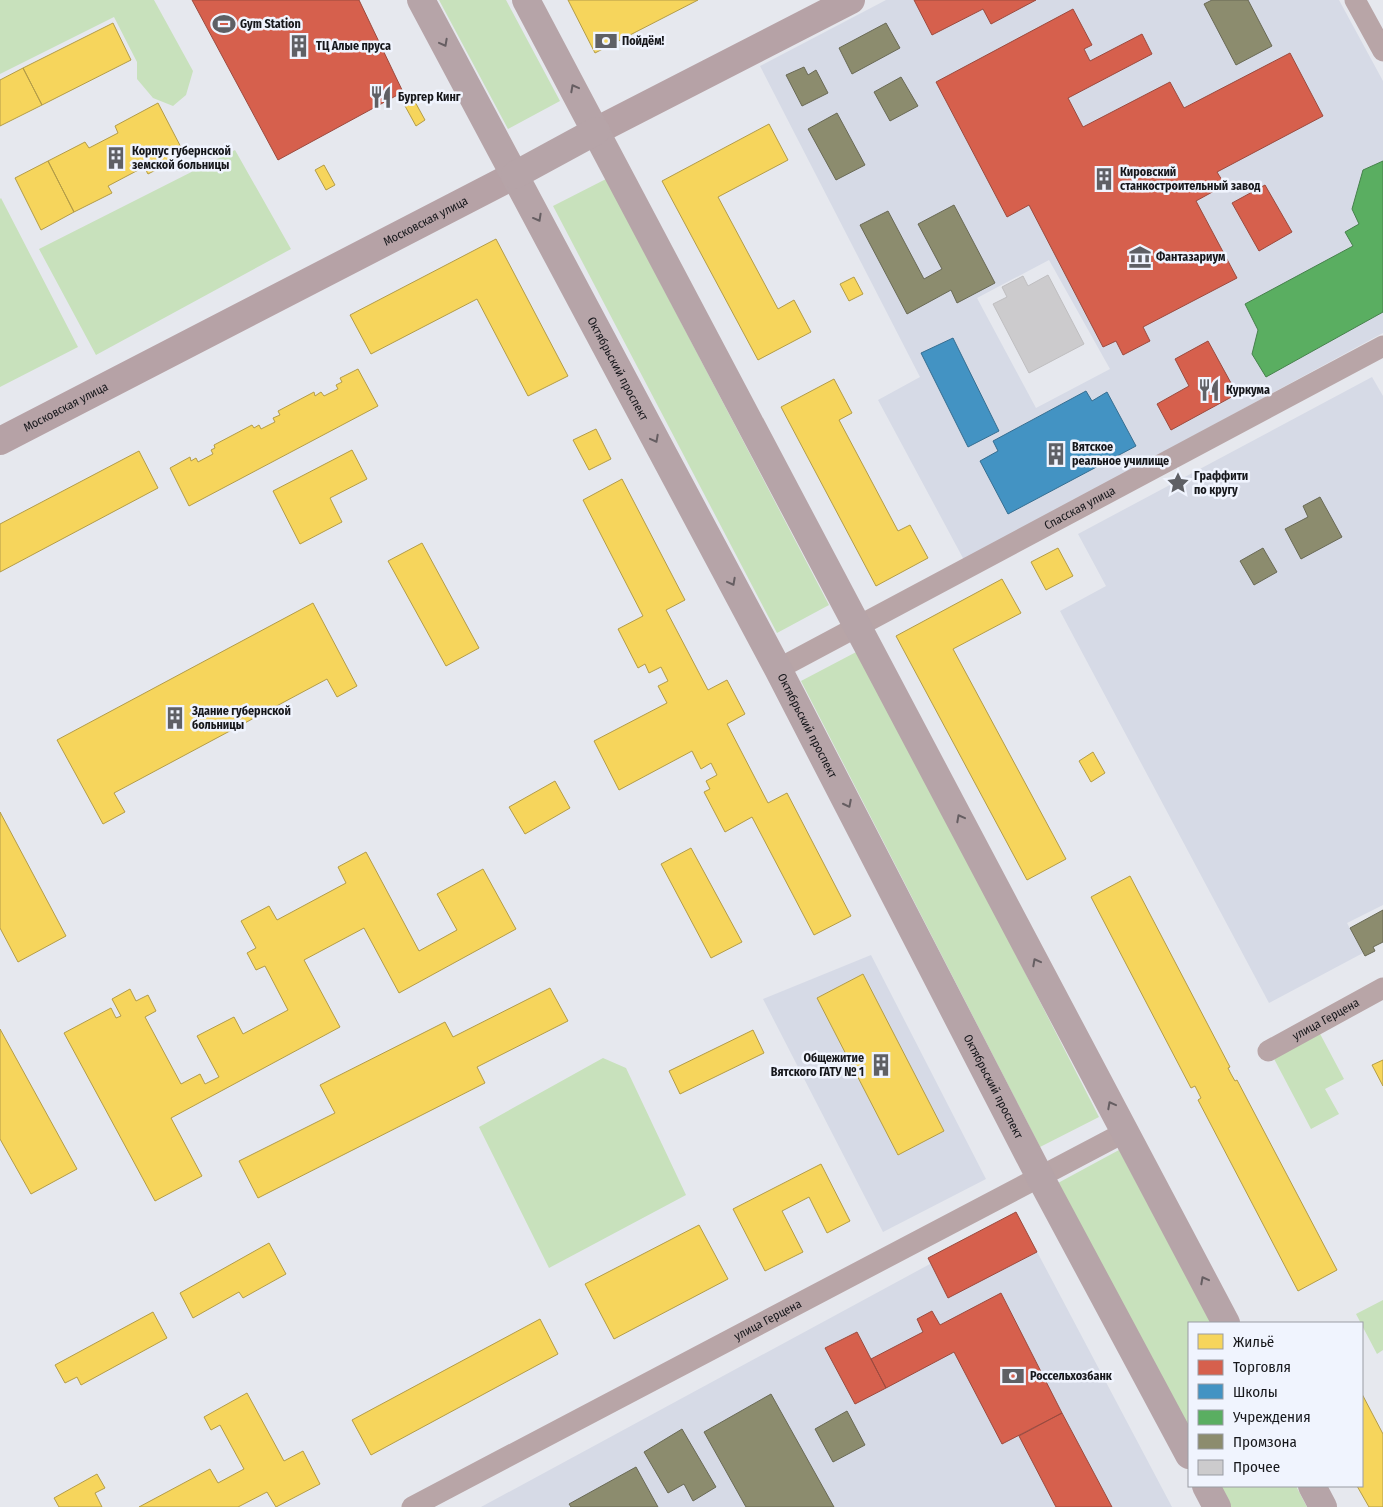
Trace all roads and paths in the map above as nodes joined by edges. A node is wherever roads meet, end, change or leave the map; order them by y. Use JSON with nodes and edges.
{"nodes":[{"id":1,"x":421,"y":0,"type":"edge"},
{"id":2,"x":526,"y":0,"type":"edge"},
{"id":3,"x":851,"y":0,"type":"edge"},
{"id":4,"x":1356,"y":0,"type":"edge"},
{"id":5,"x":1383,"y":51,"type":"edge"},
{"id":6,"x":596,"y":132,"type":"junction"},
{"id":7,"x":515,"y":175,"type":"junction"},
{"id":8,"x":1383,"y":346,"type":"edge"},
{"id":9,"x":0,"y":441,"type":"edge"},
{"id":10,"x":858,"y":626,"type":"junction"},
{"id":11,"x":778,"y":669,"type":"junction"},
{"id":12,"x":1383,"y":988,"type":"edge"},
{"id":13,"x":1268,"y":1051,"type":"dead end"},
{"id":14,"x":1125,"y":1132,"type":"junction"},
{"id":15,"x":1040,"y":1177,"type":"junction"},
{"id":16,"x":1225,"y":1322,"type":"edge"},
{"id":17,"x":1188,"y":1453,"type":"edge"},
{"id":18,"x":1207,"y":1487,"type":"edge"},
{"id":19,"x":1313,"y":1487,"type":"edge"},
{"id":20,"x":412,"y":1507,"type":"edge"},
{"id":21,"x":1217,"y":1507,"type":"edge"},
{"id":22,"x":1323,"y":1507,"type":"edge"}],
"edges":[{"from":1,"to":7,"type":"main road","name":"Октябрьский проспект","one_way":true},
{"from":6,"to":2,"type":"main road","one_way":true},
{"from":3,"to":6,"type":"main road","name":"Московская улица"},
{"from":4,"to":5,"type":"street"},
{"from":6,"to":7,"type":"main road","name":"Московская улица"},
{"from":6,"to":10,"type":"main road"},
{"from":7,"to":9,"type":"main road","name":"Московская улица"},
{"from":7,"to":11,"type":"main road","name":"Октябрьский проспект","one_way":true},
{"from":8,"to":10,"type":"street","name":"Спасская улица"},
{"from":10,"to":11,"type":"street","name":"Спасская улица"},
{"from":14,"to":10,"type":"main road","one_way":true},
{"from":11,"to":15,"type":"main road","name":"Октябрьский проспект","one_way":true},
{"from":12,"to":13,"type":"street","name":"улица Герцена"},
{"from":14,"to":15,"type":"street","name":"улица Герцена"},
{"from":16,"to":14,"type":"main road","one_way":true},
{"from":15,"to":17,"type":"main road","name":"Октябрьский проспект"},
{"from":15,"to":20,"type":"street","name":"улица Герцена"},
{"from":18,"to":21,"type":"main road"},
{"from":19,"to":22,"type":"main road"}]}
